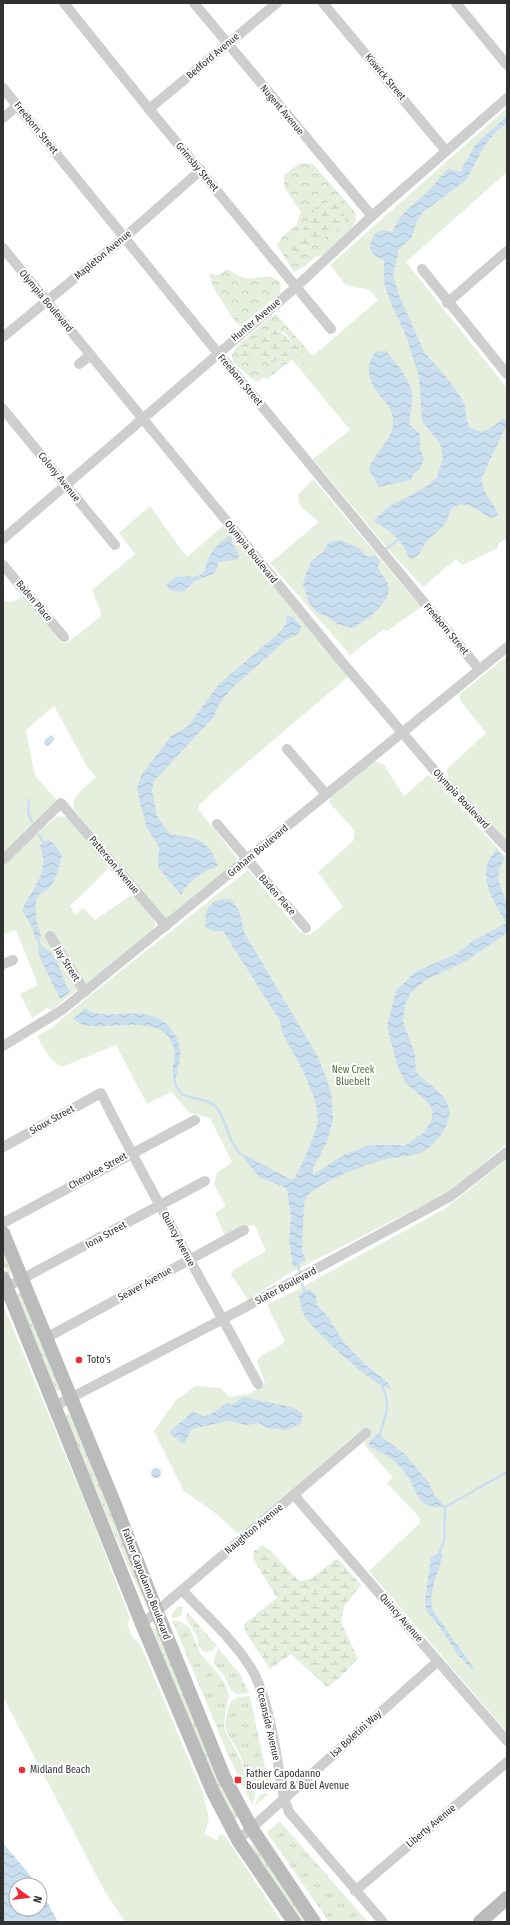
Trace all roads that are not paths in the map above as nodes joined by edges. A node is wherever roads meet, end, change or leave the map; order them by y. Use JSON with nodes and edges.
{"nodes":[{"id":1,"x":64,"y":3,"type":"edge"},
{"id":2,"x":194,"y":3,"type":"edge"},
{"id":3,"x":277,"y":3,"type":"edge"},
{"id":4,"x":324,"y":3,"type":"edge"},
{"id":5,"x":456,"y":3,"type":"edge"},
{"id":6,"x":227,"y":44,"type":"junction"},
{"id":7,"x":507,"y":65,"type":"edge"},
{"id":8,"x":3,"y":88,"type":"edge"},
{"id":9,"x":507,"y":98,"type":"edge"},
{"id":10,"x":17,"y":106,"type":"junction"},
{"id":11,"x":149,"y":109,"type":"junction"},
{"id":12,"x":3,"y":118,"type":"edge"},
{"id":13,"x":446,"y":151,"type":"junction"},
{"id":14,"x":201,"y":170,"type":"junction"},
{"id":15,"x":372,"y":216,"type":"junction"},
{"id":16,"x":125,"y":237,"type":"junction"},
{"id":17,"x":3,"y":248,"type":"edge"},
{"id":18,"x":507,"y":251,"type":"edge"},
{"id":19,"x":422,"y":269,"type":"dead end"},
{"id":20,"x":296,"y":287,"type":"junction"},
{"id":21,"x":47,"y":301,"type":"junction"},
{"id":22,"x":447,"y":303,"type":"junction"},
{"id":23,"x":331,"y":329,"type":"dead end"},
{"id":24,"x":3,"y":337,"type":"edge"},
{"id":25,"x":218,"y":353,"type":"junction"},
{"id":26,"x":91,"y":355,"type":"junction"},
{"id":27,"x":79,"y":364,"type":"dead end"},
{"id":28,"x":507,"y":374,"type":"edge"},
{"id":29,"x":3,"y":409,"type":"edge"},
{"id":30,"x":143,"y":418,"type":"junction"},
{"id":31,"x":66,"y":486,"type":"junction"},
{"id":32,"x":3,"y":539,"type":"edge"},
{"id":33,"x":115,"y":545,"type":"dead end"},
{"id":34,"x":3,"y":565,"type":"edge"},
{"id":35,"x":64,"y":637,"type":"dead end"},
{"id":36,"x":507,"y":647,"type":"edge"},
{"id":37,"x":479,"y":669,"type":"junction"},
{"id":38,"x":402,"y":733,"type":"junction"},
{"id":39,"x":287,"y":749,"type":"dead end"},
{"id":40,"x":326,"y":794,"type":"junction"},
{"id":41,"x":217,"y":824,"type":"dead end"},
{"id":42,"x":507,"y":848,"type":"edge"},
{"id":43,"x":3,"y":860,"type":"edge"},
{"id":44,"x":247,"y":861,"type":"junction"},
{"id":45,"x":166,"y":926,"type":"junction"},
{"id":46,"x":306,"y":928,"type":"dead end"},
{"id":47,"x":50,"y":936,"type":"dead end"},
{"id":48,"x":85,"y":992,"type":"junction"},
{"id":49,"x":3,"y":1046,"type":"edge"},
{"id":50,"x":101,"y":1093,"type":"joint"},
{"id":51,"x":195,"y":1120,"type":"dead end"},
{"id":52,"x":3,"y":1147,"type":"edge"},
{"id":53,"x":507,"y":1152,"type":"edge"},
{"id":54,"x":131,"y":1153,"type":"junction"},
{"id":55,"x":205,"y":1181,"type":"dead end"},
{"id":56,"x":160,"y":1206,"type":"junction"},
{"id":57,"x":3,"y":1223,"type":"edge"},
{"id":58,"x":244,"y":1230,"type":"dead end"},
{"id":59,"x":3,"y":1233,"type":"edge"},
{"id":60,"x":188,"y":1260,"type":"junction"},
{"id":61,"x":22,"y":1280,"type":"junction"},
{"id":62,"x":5,"y":1282,"type":"edge"},
{"id":63,"x":223,"y":1319,"type":"junction"},
{"id":64,"x":46,"y":1338,"type":"junction"},
{"id":65,"x":258,"y":1384,"type":"dead end"},
{"id":66,"x":71,"y":1398,"type":"junction"},
{"id":67,"x":55,"y":1406,"type":"junction"},
{"id":68,"x":366,"y":1433,"type":"dead end"},
{"id":69,"x":294,"y":1495,"type":"junction"},
{"id":70,"x":182,"y":1590,"type":"junction"},
{"id":71,"x":157,"y":1612,"type":"junction"},
{"id":72,"x":142,"y":1624,"type":"junction"},
{"id":73,"x":438,"y":1661,"type":"junction"},
{"id":74,"x":507,"y":1741,"type":"edge"},
{"id":75,"x":507,"y":1762,"type":"edge"},
{"id":76,"x":284,"y":1798,"type":"junction"},
{"id":77,"x":252,"y":1829,"type":"junction"},
{"id":78,"x":238,"y":1840,"type":"junction"},
{"id":79,"x":355,"y":1890,"type":"junction"},
{"id":80,"x":507,"y":1898,"type":"edge"},
{"id":81,"x":294,"y":1922,"type":"edge"},
{"id":82,"x":314,"y":1922,"type":"edge"},
{"id":83,"x":383,"y":1922,"type":"edge"},
{"id":84,"x":480,"y":1922,"type":"edge"}],
"edges":[{"from":1,"to":11,"type":"street","name":"Grimsby Street"},
{"from":2,"to":6,"type":"street","name":"Nugent Avenue"},
{"from":3,"to":6,"type":"street","name":"Bedford Avenue"},
{"from":4,"to":13,"type":"street","name":"Kiswick Street"},
{"from":5,"to":7,"type":"street"},
{"from":6,"to":11,"type":"street","name":"Bedford Avenue"},
{"from":6,"to":15,"type":"street","name":"Nugent Avenue"},
{"from":8,"to":10,"type":"street","name":"Freeborn Street"},
{"from":9,"to":13,"type":"street","name":"Hunter Avenue"},
{"from":10,"to":12,"type":"street"},
{"from":10,"to":16,"type":"street","name":"Freeborn Street"},
{"from":11,"to":14,"type":"street","name":"Grimsby Street"},
{"from":13,"to":15,"type":"street","name":"Hunter Avenue"},
{"from":14,"to":16,"type":"street","name":"Mapleton Avenue"},
{"from":14,"to":20,"type":"street","name":"Grimsby Street"},
{"from":15,"to":20,"type":"street","name":"Hunter Avenue"},
{"from":16,"to":21,"type":"street","name":"Mapleton Avenue"},
{"from":16,"to":25,"type":"street","name":"Freeborn Street"},
{"from":17,"to":21,"type":"street","name":"Olympia Boulevard"},
{"from":18,"to":22,"type":"street"},
{"from":19,"to":22,"type":"street"},
{"from":20,"to":23,"type":"street","name":"Grimsby Street"},
{"from":20,"to":25,"type":"street","name":"Hunter Avenue"},
{"from":21,"to":24,"type":"street","name":"Mapleton Avenue"},
{"from":21,"to":26,"type":"street","name":"Olympia Boulevard"},
{"from":22,"to":28,"type":"street"},
{"from":25,"to":30,"type":"street","name":"Hunter Avenue"},
{"from":25,"to":37,"type":"street","name":"Freeborn Street"},
{"from":26,"to":27,"type":"street"},
{"from":26,"to":30,"type":"street","name":"Olympia Boulevard"},
{"from":29,"to":31,"type":"street","name":"Colony Avenue"},
{"from":30,"to":31,"type":"street","name":"Hunter Avenue"},
{"from":30,"to":38,"type":"street","name":"Olympia Boulevard"},
{"from":31,"to":32,"type":"street","name":"Hunter Avenue"},
{"from":31,"to":33,"type":"street","name":"Colony Avenue"},
{"from":34,"to":35,"type":"street","name":"Baden Place"},
{"from":36,"to":37,"type":"street","name":"Graham Boulevard"},
{"from":37,"to":38,"type":"street","name":"Graham Boulevard"},
{"from":38,"to":40,"type":"street","name":"Graham Boulevard"},
{"from":38,"to":42,"type":"street","name":"Olympia Boulevard"},
{"from":39,"to":40,"type":"street"},
{"from":40,"to":44,"type":"street","name":"Graham Boulevard"},
{"from":41,"to":44,"type":"street","name":"Baden Place"},
{"from":43,"to":45,"type":"street","name":"Patterson Avenue"},
{"from":44,"to":45,"type":"street","name":"Graham Boulevard"},
{"from":44,"to":46,"type":"street","name":"Baden Place"},
{"from":45,"to":48,"type":"street","name":"Graham Boulevard"},
{"from":47,"to":48,"type":"street","name":"Jay Street"},
{"from":48,"to":49,"type":"street","name":"Graham Boulevard"},
{"from":50,"to":52,"type":"street","name":"Sioux Street"},
{"from":50,"to":54,"type":"street","name":"Quincy Avenue"},
{"from":51,"to":54,"type":"street","name":"Cherokee Street"},
{"from":53,"to":63,"type":"street","name":"Slater Boulevard"},
{"from":54,"to":56,"type":"street","name":"Quincy Avenue"},
{"from":54,"to":57,"type":"street","name":"Cherokee Street"},
{"from":55,"to":56,"type":"street","name":"Iona Street"},
{"from":56,"to":60,"type":"street","name":"Quincy Avenue"},
{"from":56,"to":61,"type":"street","name":"Iona Street"},
{"from":58,"to":60,"type":"street","name":"Seaver Avenue"},
{"from":59,"to":61,"type":"main road","name":"Father Capodanno Boulevard"},
{"from":60,"to":63,"type":"street","name":"Quincy Avenue"},
{"from":60,"to":64,"type":"street","name":"Seaver Avenue"},
{"from":61,"to":62,"type":"street","name":"Iona Street"},
{"from":61,"to":64,"type":"main road","name":"Father Capodanno Boulevard"},
{"from":62,"to":67,"type":"main road","name":"Father Capodanno Boulevard"},
{"from":63,"to":65,"type":"street","name":"Quincy Avenue"},
{"from":63,"to":66,"type":"street","name":"Slater Boulevard"},
{"from":64,"to":66,"type":"main road","name":"Father Capodanno Boulevard"},
{"from":66,"to":67,"type":"street","name":"Slater Boulevard"},
{"from":66,"to":71,"type":"main road","name":"Father Capodanno Boulevard"},
{"from":67,"to":72,"type":"main road","name":"Father Capodanno Boulevard"},
{"from":68,"to":69,"type":"street","name":"Naughton Avenue"},
{"from":69,"to":70,"type":"street","name":"Naughton Avenue"},
{"from":69,"to":73,"type":"street","name":"Quincy Avenue"},
{"from":70,"to":71,"type":"street","name":"Naughton Avenue"},
{"from":70,"to":76,"type":"street","name":"Oceanside Avenue"},
{"from":71,"to":72,"type":"street","name":"Naughton Avenue"},
{"from":71,"to":77,"type":"main road","name":"Father Capodanno Boulevard"},
{"from":72,"to":78,"type":"main road","name":"Father Capodanno Boulevard"},
{"from":73,"to":74,"type":"street","name":"Quincy Avenue"},
{"from":73,"to":76,"type":"street","name":"Isa Boletini Way"},
{"from":75,"to":79,"type":"street","name":"Liberty Avenue"},
{"from":76,"to":77,"type":"street","name":"Isa Boletini Way"},
{"from":76,"to":79,"type":"street","name":"Oceanside Avenue"},
{"from":77,"to":78,"type":"street","name":"Isa Boletini Way"},
{"from":77,"to":82,"type":"main road","name":"Father Capodanno Boulevard"},
{"from":78,"to":81,"type":"main road","name":"Father Capodanno Boulevard"},
{"from":79,"to":83,"type":"street","name":"Oceanside Avenue"},
{"from":80,"to":84,"type":"main road"}]}
